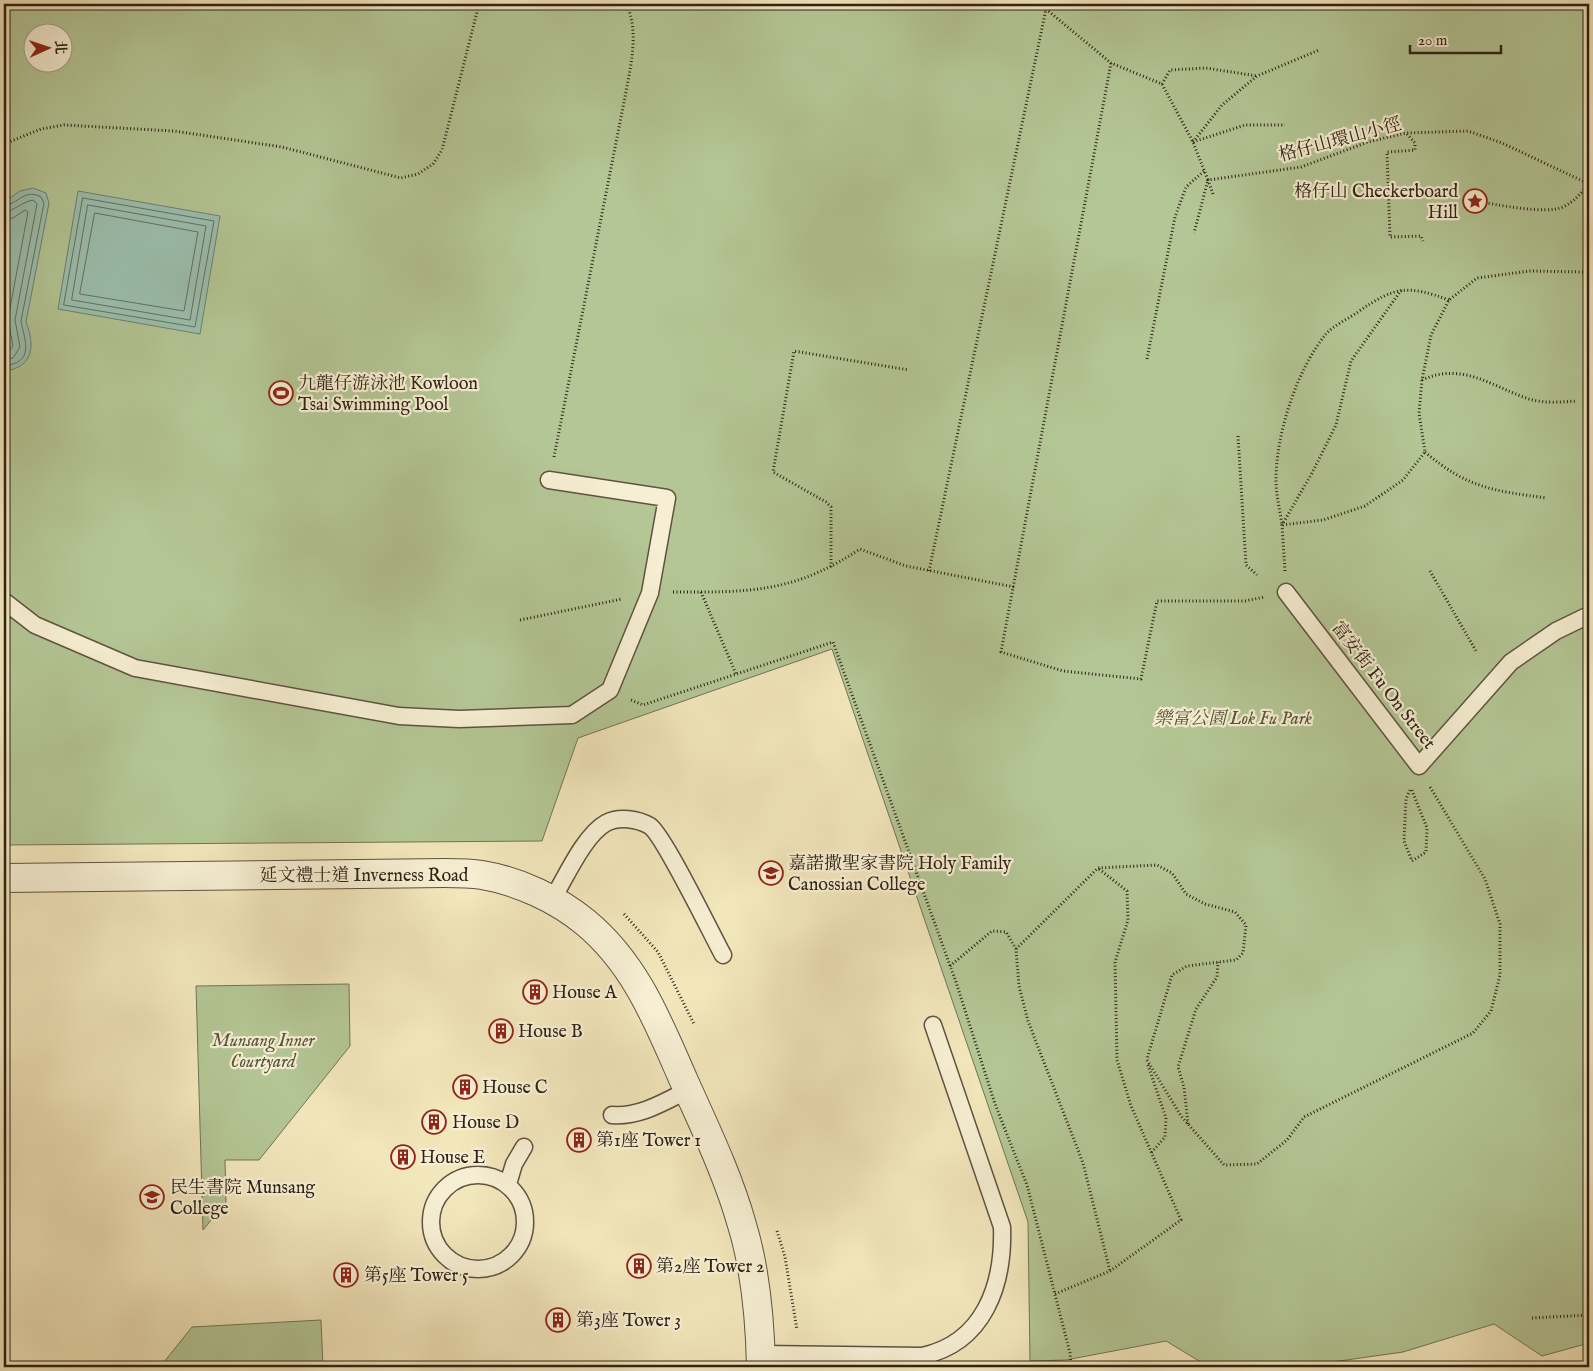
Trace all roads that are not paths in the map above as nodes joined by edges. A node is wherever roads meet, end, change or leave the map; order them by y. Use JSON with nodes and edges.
{"nodes":[{"id":1,"x":549,"y":480,"type":"road end"},
{"id":2,"x":1286,"y":592,"type":"road end"},
{"id":3,"x":4,"y":601,"type":"edge"},
{"id":4,"x":1589,"y":615,"type":"edge"},
{"id":5,"x":4,"y":878,"type":"edge"},
{"id":6,"x":552,"y":900,"type":"junction"},
{"id":7,"x":723,"y":955,"type":"dead end"},
{"id":8,"x":933,"y":1025,"type":"dead end"},
{"id":9,"x":688,"y":1090,"type":"junction"},
{"id":10,"x":612,"y":1115,"type":"dead end"},
{"id":11,"x":524,"y":1147,"type":"dead end"},
{"id":12,"x":508,"y":1184,"type":"junction"},
{"id":13,"x":760,"y":1361,"type":"edge"}],
"edges":[{"from":1,"to":3,"type":"lane"},
{"from":2,"to":4,"type":"lane","name":"富安街 Fu On Street"},
{"from":5,"to":6,"type":"street","name":"延文禮士道 Inverness Road"},
{"from":6,"to":7,"type":"lane"},
{"from":6,"to":9,"type":"street","name":"延文禮士道 Inverness Road"},
{"from":8,"to":13,"type":"lane"},
{"from":9,"to":10,"type":"lane"},
{"from":9,"to":13,"type":"street","name":"延文禮士道 Inverness Road"},
{"from":11,"to":12,"type":"lane"},
{"from":12,"to":12,"type":"lane"}]}
